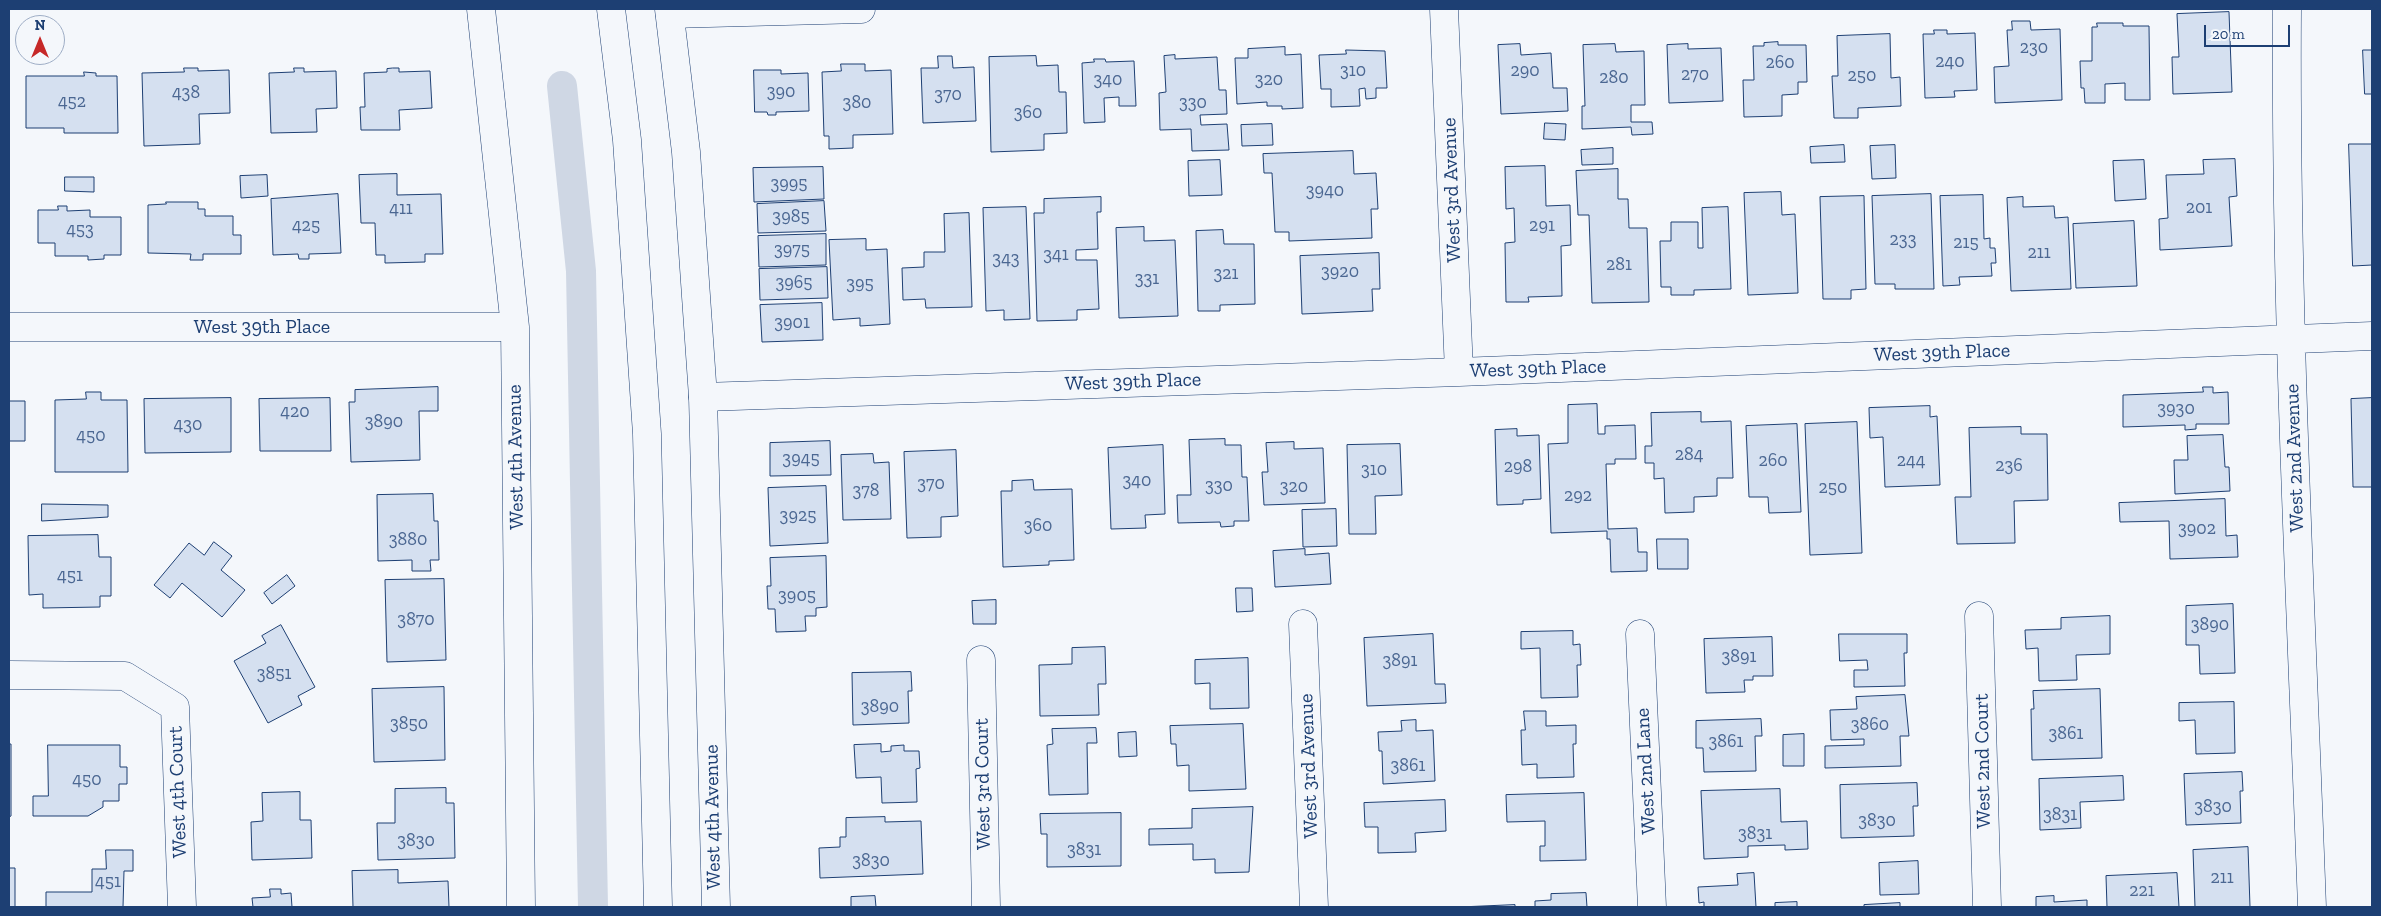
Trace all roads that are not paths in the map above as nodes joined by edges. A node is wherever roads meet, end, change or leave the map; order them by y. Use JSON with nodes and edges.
{"nodes":[{"id":1,"x":481,"y":9,"type":"edge"},
{"id":2,"x":611,"y":9,"type":"edge"},
{"id":3,"x":861,"y":9,"type":"edge"},
{"id":4,"x":1444,"y":9,"type":"edge"},
{"id":5,"x":2287,"y":9,"type":"edge"},
{"id":6,"x":669,"y":12,"type":"edge"},
{"id":7,"x":9,"y":326,"type":"edge"},
{"id":8,"x":515,"y":328,"type":"junction"},
{"id":9,"x":2372,"y":336,"type":"edge"},
{"id":10,"x":2290,"y":340,"type":"junction"},
{"id":11,"x":1459,"y":372,"type":"junction"},
{"id":12,"x":703,"y":397,"type":"junction"},
{"id":13,"x":1979,"y":616,"type":"dead end"},
{"id":14,"x":1303,"y":624,"type":"dead end"},
{"id":15,"x":1640,"y":634,"type":"dead end"},
{"id":16,"x":981,"y":660,"type":"dead end"},
{"id":17,"x":9,"y":676,"type":"edge"},
{"id":18,"x":182,"y":907,"type":"edge"},
{"id":19,"x":521,"y":907,"type":"edge"},
{"id":20,"x":658,"y":907,"type":"edge"},
{"id":21,"x":716,"y":907,"type":"edge"},
{"id":22,"x":986,"y":907,"type":"edge"},
{"id":23,"x":1314,"y":907,"type":"edge"},
{"id":24,"x":1652,"y":907,"type":"edge"},
{"id":25,"x":1987,"y":907,"type":"edge"},
{"id":26,"x":2312,"y":907,"type":"edge"}],
"edges":[{"from":1,"to":8,"type":"street","name":"West 4th Avenue"},
{"from":2,"to":20,"type":"street"},
{"from":3,"to":6,"type":"street"},
{"from":4,"to":11,"type":"street","name":"West 3rd Avenue"},
{"from":5,"to":10,"type":"street","name":"West 2nd Avenue"},
{"from":6,"to":12,"type":"street","name":"West 4th Avenue"},
{"from":7,"to":8,"type":"street","name":"West 39th Place"},
{"from":8,"to":19,"type":"street","name":"West 4th Avenue"},
{"from":9,"to":10,"type":"street","name":"West 39th Place"},
{"from":10,"to":11,"type":"street","name":"West 39th Place"},
{"from":10,"to":26,"type":"street","name":"West 2nd Avenue"},
{"from":11,"to":12,"type":"street","name":"West 39th Place"},
{"from":12,"to":21,"type":"street","name":"West 4th Avenue"},
{"from":13,"to":25,"type":"street","name":"West 2nd Court"},
{"from":14,"to":23,"type":"street","name":"West 3rd Avenue"},
{"from":15,"to":24,"type":"street","name":"West 2nd Lane"},
{"from":16,"to":22,"type":"street","name":"West 3rd Court"},
{"from":17,"to":18,"type":"street","name":"West 4th Court"}]}
